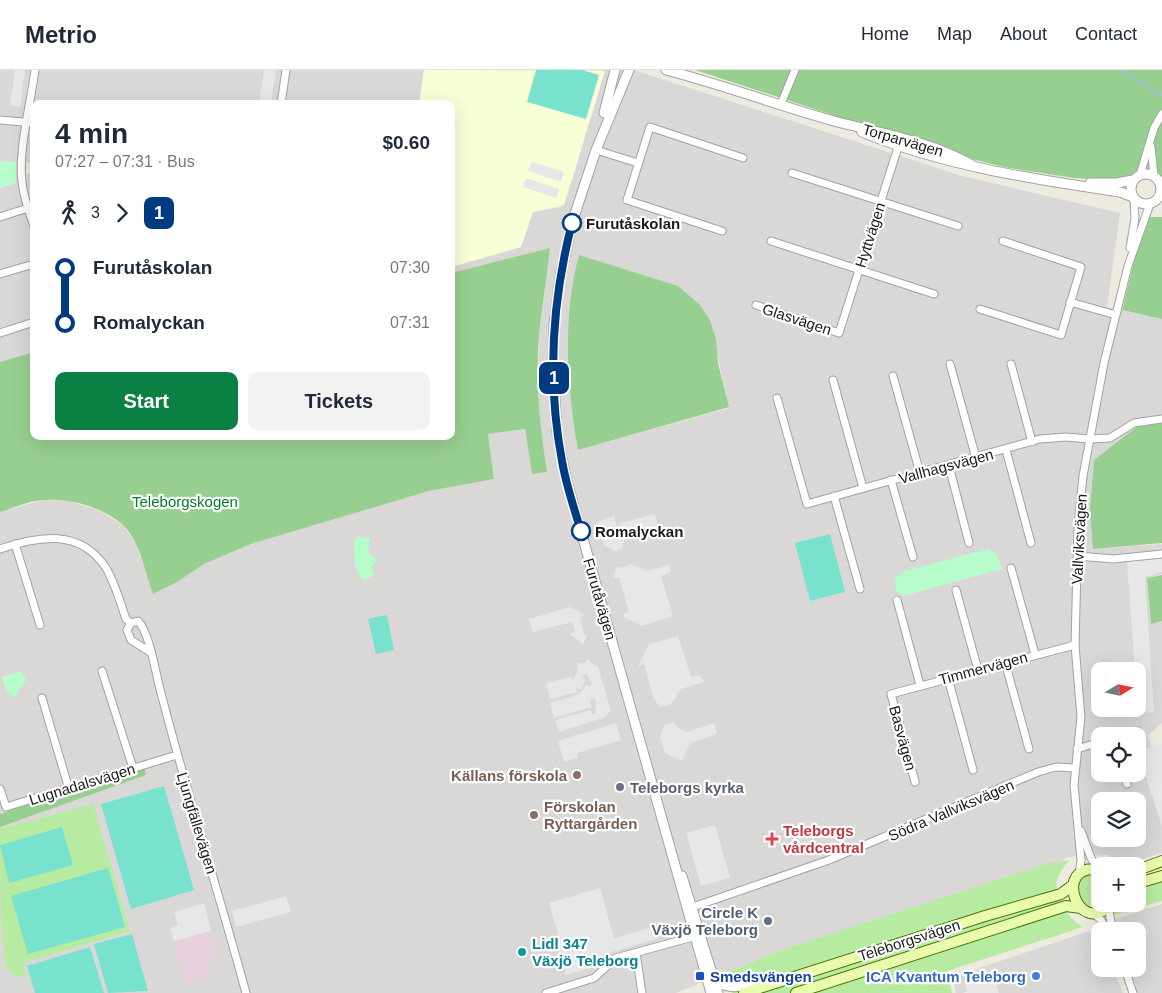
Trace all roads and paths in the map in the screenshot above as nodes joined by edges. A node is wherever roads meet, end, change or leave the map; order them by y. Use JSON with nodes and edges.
{"nodes":[{"id":1,"x":35,"y":70,"type":"edge"},
{"id":2,"x":286,"y":70,"type":"edge"},
{"id":3,"x":615,"y":70,"type":"edge"},
{"id":4,"x":629,"y":70,"type":"edge"},
{"id":5,"x":666,"y":70,"type":"edge"},
{"id":6,"x":683,"y":70,"type":"edge"},
{"id":7,"x":795,"y":70,"type":"edge"},
{"id":8,"x":706,"y":79,"type":"junction"},
{"id":9,"x":33,"y":100,"type":"edge"},
{"id":10,"x":282,"y":100,"type":"edge"},
{"id":11,"x":781,"y":104,"type":"junction"},
{"id":12,"x":1162,"y":114,"type":"edge"},
{"id":13,"x":0,"y":120,"type":"edge"},
{"id":14,"x":30,"y":123,"type":"edge"},
{"id":15,"x":30,"y":129,"type":"edge"},
{"id":16,"x":1151,"y":140,"type":"junction"},
{"id":17,"x":900,"y":142,"type":"junction"},
{"id":18,"x":596,"y":150,"type":"junction"},
{"id":19,"x":744,"y":158,"type":"dead end"},
{"id":20,"x":638,"y":163,"type":"junction"},
{"id":21,"x":792,"y":173,"type":"dead end"},
{"id":22,"x":1137,"y":178,"type":"junction"},
{"id":23,"x":1158,"y":179,"type":"edge"},
{"id":24,"x":1047,"y":181,"type":"junction"},
{"id":25,"x":1134,"y":198,"type":"junction"},
{"id":26,"x":1157,"y":199,"type":"edge"},
{"id":27,"x":881,"y":203,"type":"junction"},
{"id":28,"x":28,"y":208,"type":"junction"},
{"id":29,"x":30,"y":214,"type":"edge"},
{"id":30,"x":0,"y":217,"type":"edge"},
{"id":31,"x":958,"y":226,"type":"dead end"},
{"id":32,"x":722,"y":231,"type":"dead end"},
{"id":33,"x":771,"y":241,"type":"dead end"},
{"id":34,"x":1003,"y":241,"type":"dead end"},
{"id":35,"x":30,"y":265,"type":"edge"},
{"id":36,"x":1128,"y":266,"type":"junction"},
{"id":37,"x":859,"y":270,"type":"junction"},
{"id":38,"x":0,"y":274,"type":"edge"},
{"id":39,"x":934,"y":294,"type":"dead end"},
{"id":40,"x":1070,"y":302,"type":"junction"},
{"id":41,"x":756,"y":305,"type":"dead end"},
{"id":42,"x":980,"y":309,"type":"dead end"},
{"id":43,"x":1116,"y":315,"type":"junction"},
{"id":44,"x":30,"y":323,"type":"edge"},
{"id":45,"x":0,"y":333,"type":"edge"},
{"id":46,"x":839,"y":333,"type":"joint"},
{"id":47,"x":950,"y":364,"type":"dead end"},
{"id":48,"x":1012,"y":364,"type":"dead end"},
{"id":49,"x":893,"y":376,"type":"dead end"},
{"id":50,"x":833,"y":380,"type":"dead end"},
{"id":51,"x":777,"y":398,"type":"dead end"},
{"id":52,"x":1162,"y":419,"type":"edge"},
{"id":53,"x":1089,"y":440,"type":"junction"},
{"id":54,"x":1032,"y":442,"type":"junction"},
{"id":55,"x":1006,"y":450,"type":"junction"},
{"id":56,"x":976,"y":458,"type":"junction"},
{"id":57,"x":949,"y":466,"type":"junction"},
{"id":58,"x":920,"y":473,"type":"junction"},
{"id":59,"x":891,"y":480,"type":"junction"},
{"id":60,"x":863,"y":488,"type":"junction"},
{"id":61,"x":834,"y":496,"type":"junction"},
{"id":62,"x":969,"y":543,"type":"dead end"},
{"id":63,"x":1031,"y":543,"type":"dead end"},
{"id":64,"x":15,"y":544,"type":"junction"},
{"id":65,"x":0,"y":549,"type":"edge"},
{"id":66,"x":1162,"y":554,"type":"edge"},
{"id":67,"x":1078,"y":556,"type":"junction"},
{"id":68,"x":913,"y":557,"type":"dead end"},
{"id":69,"x":1010,"y":568,"type":"dead end"},
{"id":70,"x":860,"y":589,"type":"dead end"},
{"id":71,"x":956,"y":590,"type":"dead end"},
{"id":72,"x":897,"y":600,"type":"dead end"},
{"id":73,"x":131,"y":623,"type":"junction"},
{"id":74,"x":40,"y":625,"type":"dead end"},
{"id":75,"x":1075,"y":645,"type":"junction"},
{"id":76,"x":150,"y":652,"type":"junction"},
{"id":77,"x":1035,"y":654,"type":"junction"},
{"id":78,"x":1005,"y":662,"type":"junction"},
{"id":79,"x":978,"y":670,"type":"junction"},
{"id":80,"x":102,"y":671,"type":"dead end"},
{"id":81,"x":948,"y":678,"type":"junction"},
{"id":82,"x":920,"y":685,"type":"junction"},
{"id":83,"x":891,"y":694,"type":"joint"},
{"id":84,"x":42,"y":698,"type":"dead end"},
{"id":85,"x":1091,"y":745,"type":"edge"},
{"id":86,"x":1029,"y":749,"type":"dead end"},
{"id":87,"x":1077,"y":749,"type":"junction"},
{"id":88,"x":177,"y":755,"type":"junction"},
{"id":89,"x":133,"y":768,"type":"junction"},
{"id":90,"x":1075,"y":768,"type":"junction"},
{"id":91,"x":973,"y":770,"type":"dead end"},
{"id":92,"x":915,"y":782,"type":"dead end"},
{"id":93,"x":0,"y":789,"type":"edge"},
{"id":94,"x":69,"y":789,"type":"junction"},
{"id":95,"x":1077,"y":817,"type":"junction"},
{"id":96,"x":1092,"y":857,"type":"edge"},
{"id":97,"x":1162,"y":861,"type":"edge"},
{"id":98,"x":1146,"y":867,"type":"edge"},
{"id":99,"x":1091,"y":870,"type":"edge"},
{"id":100,"x":1078,"y":876,"type":"junction"},
{"id":101,"x":1162,"y":876,"type":"edge"},
{"id":102,"x":1146,"y":881,"type":"edge"},
{"id":103,"x":1073,"y":886,"type":"junction"},
{"id":104,"x":689,"y":908,"type":"junction"},
{"id":105,"x":1081,"y":908,"type":"junction"},
{"id":106,"x":1091,"y":912,"type":"edge"},
{"id":107,"x":1092,"y":912,"type":"edge"},
{"id":108,"x":1102,"y":922,"type":"edge"},
{"id":109,"x":697,"y":935,"type":"junction"},
{"id":110,"x":636,"y":953,"type":"junction"},
{"id":111,"x":1127,"y":977,"type":"edge"},
{"id":112,"x":714,"y":980,"type":"junction"},
{"id":113,"x":770,"y":984,"type":"junction"},
{"id":114,"x":246,"y":993,"type":"edge"},
{"id":115,"x":546,"y":993,"type":"edge"},
{"id":116,"x":642,"y":993,"type":"edge"},
{"id":117,"x":711,"y":993,"type":"edge"},
{"id":118,"x":718,"y":993,"type":"edge"},
{"id":119,"x":744,"y":993,"type":"edge"},
{"id":120,"x":796,"y":993,"type":"edge"},
{"id":121,"x":1133,"y":993,"type":"edge"}],
"edges":[{"from":1,"to":9,"type":"street"},
{"from":2,"to":10,"type":"street"},
{"from":3,"to":18,"type":"street","name":"Furutåvägen"},
{"from":4,"to":18,"type":"street","name":"Furutåvägen"},
{"from":5,"to":8,"type":"street","name":"Torparvägen"},
{"from":6,"to":8,"type":"street","name":"Torparvägen"},
{"from":7,"to":11,"type":"street"},
{"from":8,"to":11,"type":"street","name":"Torparvägen"},
{"from":11,"to":17,"type":"street","name":"Torparvägen"},
{"from":12,"to":16,"type":"street"},
{"from":13,"to":14,"type":"street"},
{"from":15,"to":28,"type":"street"},
{"from":16,"to":22,"type":"street"},
{"from":16,"to":23,"type":"street"},
{"from":17,"to":24,"type":"street","name":"Torparvägen"},
{"from":17,"to":27,"type":"street","name":"Hyttvägen"},
{"from":18,"to":20,"type":"street"},
{"from":18,"to":104,"type":"street","name":"Furutåvägen"},
{"from":19,"to":20,"type":"street"},
{"from":20,"to":32,"type":"street"},
{"from":21,"to":27,"type":"street"},
{"from":22,"to":23,"type":"street"},
{"from":22,"to":24,"type":"street","name":"Torparvägen"},
{"from":22,"to":25,"type":"street"},
{"from":23,"to":26,"type":"street"},
{"from":24,"to":25,"type":"street","name":"Torparvägen"},
{"from":25,"to":26,"type":"street"},
{"from":25,"to":36,"type":"street","name":"Vallviksvägen"},
{"from":26,"to":36,"type":"street","name":"Vallviksvägen"},
{"from":27,"to":31,"type":"street"},
{"from":27,"to":37,"type":"street","name":"Hyttvägen"},
{"from":28,"to":29,"type":"street"},
{"from":28,"to":30,"type":"street"},
{"from":33,"to":37,"type":"street"},
{"from":34,"to":40,"type":"street"},
{"from":35,"to":38,"type":"street"},
{"from":36,"to":43,"type":"street","name":"Vallviksvägen"},
{"from":37,"to":39,"type":"street"},
{"from":37,"to":46,"type":"street","name":"Hyttvägen"},
{"from":40,"to":42,"type":"street"},
{"from":40,"to":43,"type":"street"},
{"from":41,"to":46,"type":"street","name":"Glasvägen"},
{"from":43,"to":53,"type":"street","name":"Vallviksvägen"},
{"from":44,"to":45,"type":"street"},
{"from":47,"to":56,"type":"street"},
{"from":48,"to":54,"type":"street"},
{"from":49,"to":58,"type":"street"},
{"from":50,"to":60,"type":"street"},
{"from":51,"to":61,"type":"street","name":"Vallhagsvägen"},
{"from":52,"to":53,"type":"street","name":"Vallhagsvägen"},
{"from":53,"to":54,"type":"street","name":"Vallhagsvägen"},
{"from":53,"to":67,"type":"street","name":"Vallviksvägen"},
{"from":54,"to":55,"type":"street","name":"Vallhagsvägen"},
{"from":55,"to":56,"type":"street","name":"Vallhagsvägen"},
{"from":55,"to":63,"type":"street"},
{"from":56,"to":57,"type":"street","name":"Vallhagsvägen"},
{"from":57,"to":58,"type":"street","name":"Vallhagsvägen"},
{"from":57,"to":62,"type":"street"},
{"from":58,"to":59,"type":"street","name":"Vallhagsvägen"},
{"from":59,"to":60,"type":"street","name":"Vallhagsvägen"},
{"from":59,"to":68,"type":"street"},
{"from":60,"to":61,"type":"street","name":"Vallhagsvägen"},
{"from":61,"to":70,"type":"street"},
{"from":64,"to":65,"type":"street"},
{"from":64,"to":73,"type":"street"},
{"from":64,"to":74,"type":"street"},
{"from":66,"to":67,"type":"street"},
{"from":67,"to":75,"type":"street","name":"Vallviksvägen"},
{"from":69,"to":77,"type":"street"},
{"from":71,"to":79,"type":"street"},
{"from":72,"to":82,"type":"street"},
{"from":73,"to":76,"type":"street","name":"Ljungfällevägen"},
{"from":73,"to":76,"type":"street"},
{"from":75,"to":77,"type":"street","name":"Timmervägen"},
{"from":75,"to":87,"type":"street","name":"Vallviksvägen"},
{"from":76,"to":88,"type":"street","name":"Ljungfällevägen"},
{"from":77,"to":78,"type":"street","name":"Timmervägen"},
{"from":78,"to":79,"type":"street","name":"Timmervägen"},
{"from":78,"to":86,"type":"street"},
{"from":79,"to":81,"type":"street","name":"Timmervägen"},
{"from":80,"to":89,"type":"street"},
{"from":81,"to":82,"type":"street","name":"Timmervägen"},
{"from":81,"to":91,"type":"street"},
{"from":82,"to":83,"type":"street","name":"Timmervägen"},
{"from":83,"to":92,"type":"street","name":"Basvägen"},
{"from":84,"to":94,"type":"street"},
{"from":85,"to":87,"type":"street"},
{"from":87,"to":90,"type":"street","name":"Vallviksvägen"},
{"from":88,"to":89,"type":"street","name":"Lugnadalsvägen"},
{"from":88,"to":114,"type":"street","name":"Ljungfällevägen"},
{"from":89,"to":94,"type":"street","name":"Lugnadalsvägen"},
{"from":90,"to":95,"type":"street","name":"Vallviksvägen"},
{"from":90,"to":104,"type":"street","name":"Södra Vallviksvägen"},
{"from":93,"to":94,"type":"street","name":"Lugnadalsvägen"},
{"from":95,"to":96,"type":"street","name":"Vallviksvägen"},
{"from":95,"to":100,"type":"street","name":"Vallviksvägen"},
{"from":97,"to":98,"type":"main road"},
{"from":99,"to":100,"type":"main road"},
{"from":100,"to":103,"type":"main road"},
{"from":101,"to":102,"type":"main road"},
{"from":103,"to":105,"type":"main road"},
{"from":103,"to":113,"type":"main road","name":"Teleborgsvägen"},
{"from":104,"to":109,"type":"street","name":"Furutåvägen"},
{"from":105,"to":106,"type":"main road"},
{"from":105,"to":120,"type":"main road","name":"Teleborgsvägen"},
{"from":107,"to":108,"type":"street"},
{"from":109,"to":110,"type":"street"},
{"from":109,"to":112,"type":"street","name":"Furutåvägen"},
{"from":109,"to":117,"type":"street","name":"Furutåvägen"},
{"from":110,"to":115,"type":"street"},
{"from":110,"to":116,"type":"street"},
{"from":111,"to":121,"type":"street"},
{"from":112,"to":113,"type":"street"},
{"from":112,"to":118,"type":"street","name":"Furutåvägen"},
{"from":113,"to":119,"type":"main road","name":"Teleborgsvägen"}]}
